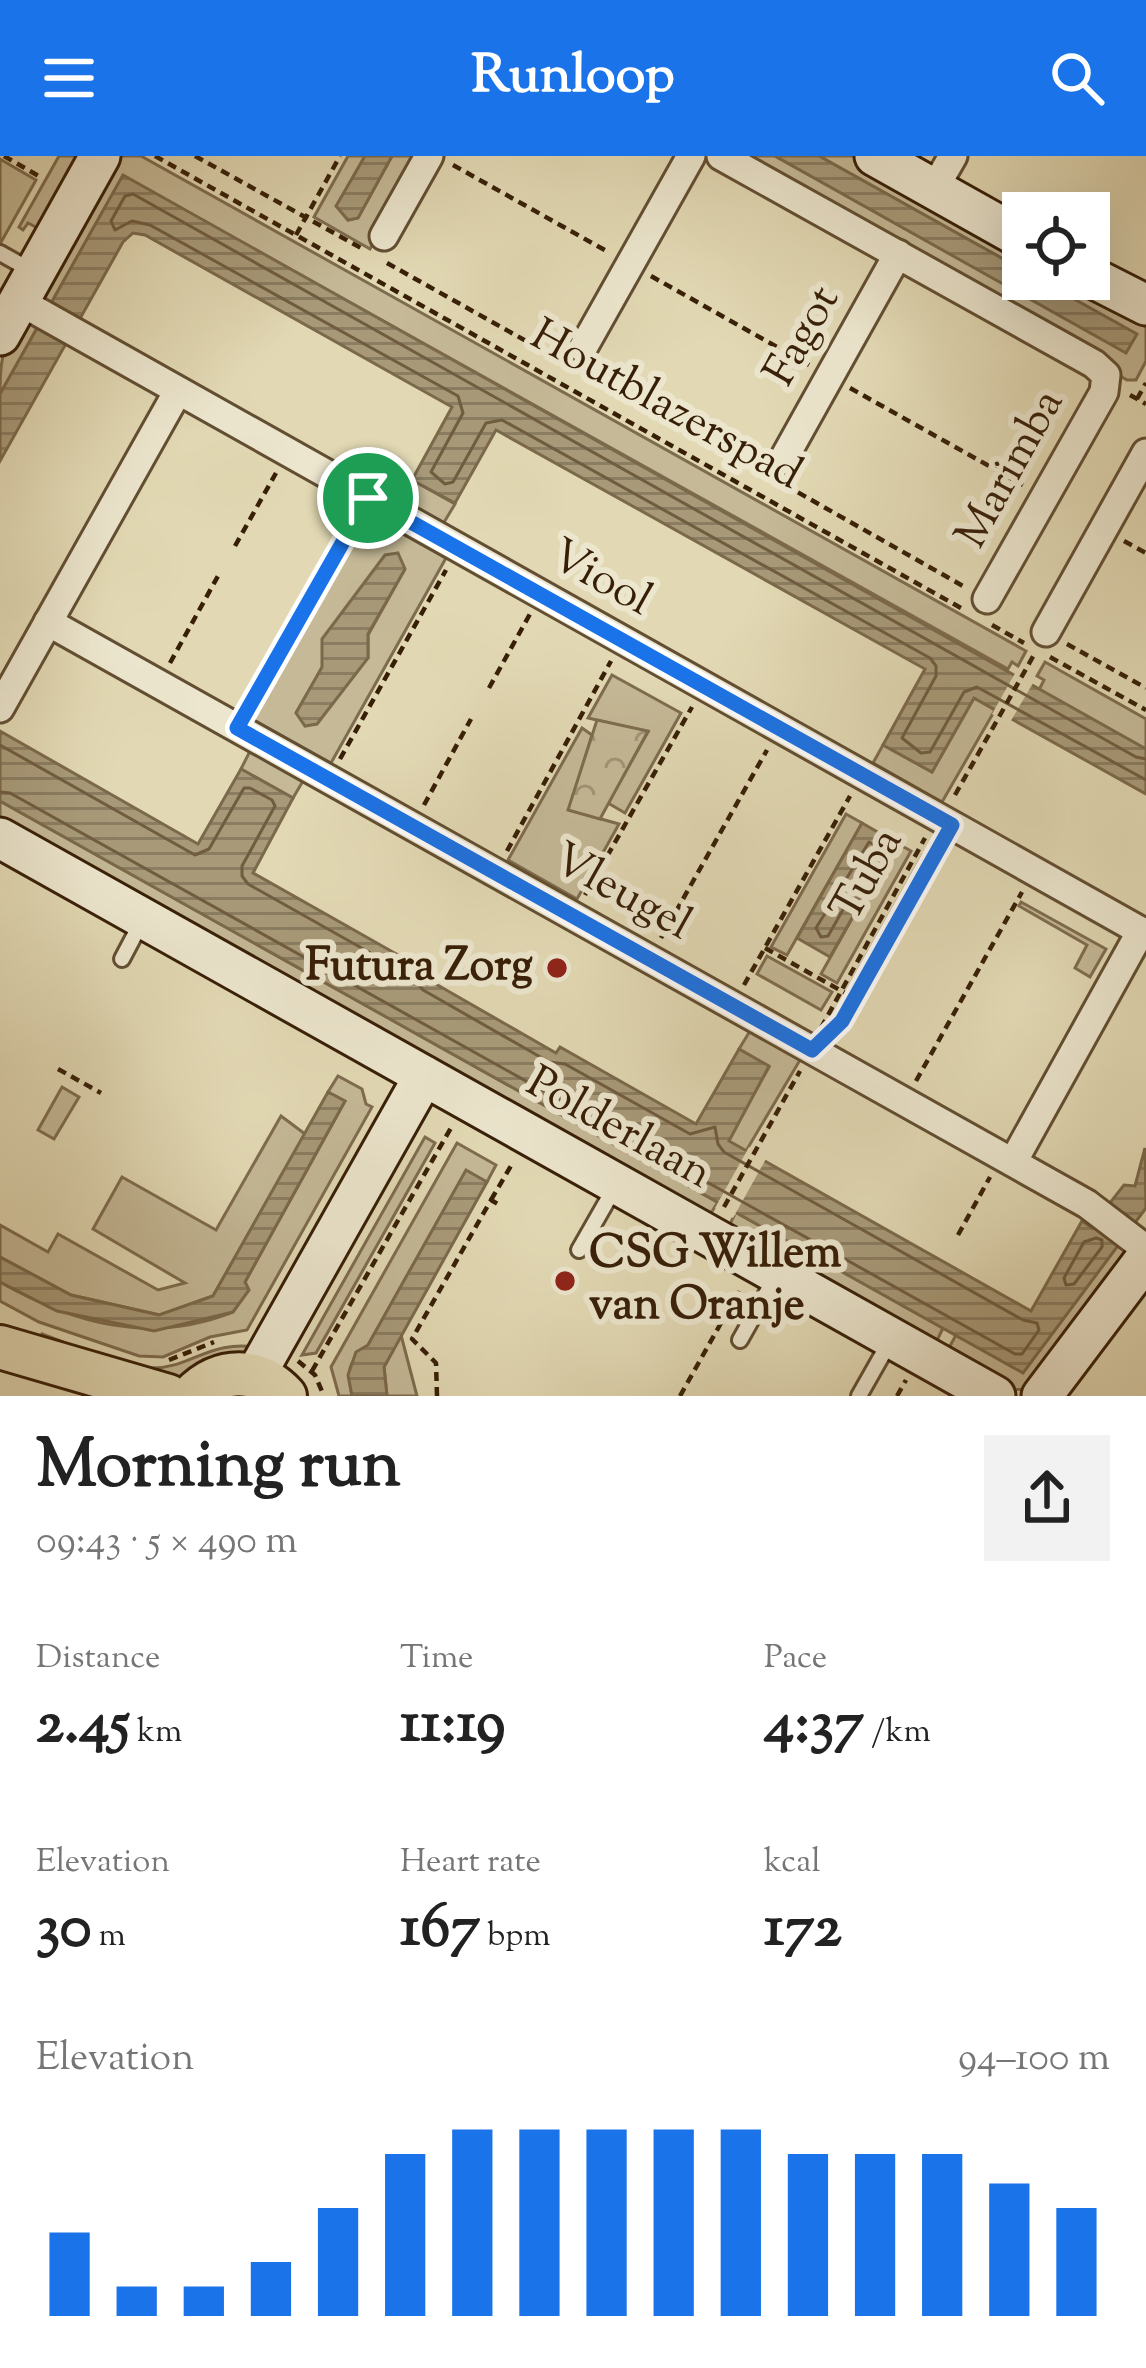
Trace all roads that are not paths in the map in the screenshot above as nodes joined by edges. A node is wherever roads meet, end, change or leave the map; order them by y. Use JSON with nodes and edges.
{"nodes":[{"id":1,"x":100,"y":156,"type":"edge"},
{"id":2,"x":433,"y":156,"type":"edge"},
{"id":3,"x":691,"y":156,"type":"edge"},
{"id":4,"x":721,"y":156,"type":"edge"},
{"id":5,"x":875,"y":156,"type":"edge"},
{"id":6,"x":944,"y":173,"type":"edge"},
{"id":7,"x":1002,"y":221,"type":"edge"},
{"id":8,"x":384,"y":236,"type":"dead end"},
{"id":9,"x":0,"y":253,"type":"edge"},
{"id":10,"x":898,"y":254,"type":"junction"},
{"id":11,"x":1110,"y":287,"type":"edge"},
{"id":12,"x":1146,"y":305,"type":"edge"},
{"id":13,"x":23,"y":306,"type":"edge"},
{"id":14,"x":583,"y":348,"type":"dead end"},
{"id":15,"x":178,"y":391,"type":"junction"},
{"id":16,"x":1146,"y":453,"type":"edge"},
{"id":17,"x":783,"y":460,"type":"dead end"},
{"id":18,"x":987,"y":599,"type":"road end"},
{"id":19,"x":49,"y":622,"type":"junction"},
{"id":20,"x":1041,"y":641,"type":"road end"},
{"id":21,"x":1,"y":708,"type":"edge"},
{"id":22,"x":0,"y":838,"type":"edge"},
{"id":23,"x":144,"y":919,"type":"junction"},
{"id":24,"x":1143,"y":932,"type":"edge"},
{"id":25,"x":122,"y":959,"type":"dead end"},
{"id":26,"x":441,"y":1096,"type":"junction"},
{"id":27,"x":1007,"y":1159,"type":"junction"},
{"id":28,"x":617,"y":1184,"type":"junction"},
{"id":29,"x":1141,"y":1247,"type":"edge"},
{"id":30,"x":579,"y":1250,"type":"dead end"},
{"id":31,"x":760,"y":1280,"type":"junction"},
{"id":32,"x":892,"y":1338,"type":"junction"},
{"id":33,"x":740,"y":1340,"type":"dead end"},
{"id":34,"x":0,"y":1349,"type":"edge"},
{"id":35,"x":282,"y":1372,"type":"edge"},
{"id":36,"x":163,"y":1379,"type":"edge"},
{"id":37,"x":96,"y":1396,"type":"edge"},
{"id":38,"x":192,"y":1396,"type":"edge"},
{"id":39,"x":859,"y":1396,"type":"edge"},
{"id":40,"x":995,"y":1396,"type":"edge"},
{"id":41,"x":1042,"y":1396,"type":"edge"}],
"edges":[{"from":1,"to":13,"type":"street"},
{"from":2,"to":8,"type":"street"},
{"from":3,"to":14,"type":"street"},
{"from":4,"to":10,"type":"street"},
{"from":5,"to":6,"type":"street"},
{"from":6,"to":7,"type":"street"},
{"from":9,"to":13,"type":"lane"},
{"from":10,"to":17,"type":"street","name":"Fagot"},
{"from":10,"to":18,"type":"street","name":"Marimba"},
{"from":11,"to":12,"type":"street"},
{"from":13,"to":15,"type":"street","name":"Viool"},
{"from":15,"to":19,"type":"street"},
{"from":15,"to":24,"type":"street","name":"Viool"},
{"from":16,"to":20,"type":"street"},
{"from":19,"to":21,"type":"street"},
{"from":19,"to":27,"type":"street","name":"Vleugel"},
{"from":22,"to":23,"type":"street","name":"Polderlaan"},
{"from":23,"to":25,"type":"lane"},
{"from":23,"to":26,"type":"street","name":"Polderlaan"},
{"from":24,"to":27,"type":"street","name":"Viool"},
{"from":26,"to":28,"type":"street","name":"Polderlaan"},
{"from":26,"to":35,"type":"street"},
{"from":27,"to":29,"type":"street","name":"Vleugel"},
{"from":28,"to":30,"type":"lane"},
{"from":28,"to":31,"type":"street","name":"Polderlaan"},
{"from":29,"to":41,"type":"street"},
{"from":31,"to":32,"type":"street","name":"Polderlaan"},
{"from":31,"to":33,"type":"lane"},
{"from":32,"to":39,"type":"lane"},
{"from":32,"to":40,"type":"street","name":"Polderlaan"},
{"from":34,"to":36,"type":"main road"},
{"from":34,"to":37,"type":"main road"},
{"from":35,"to":38,"type":"main road"}]}
